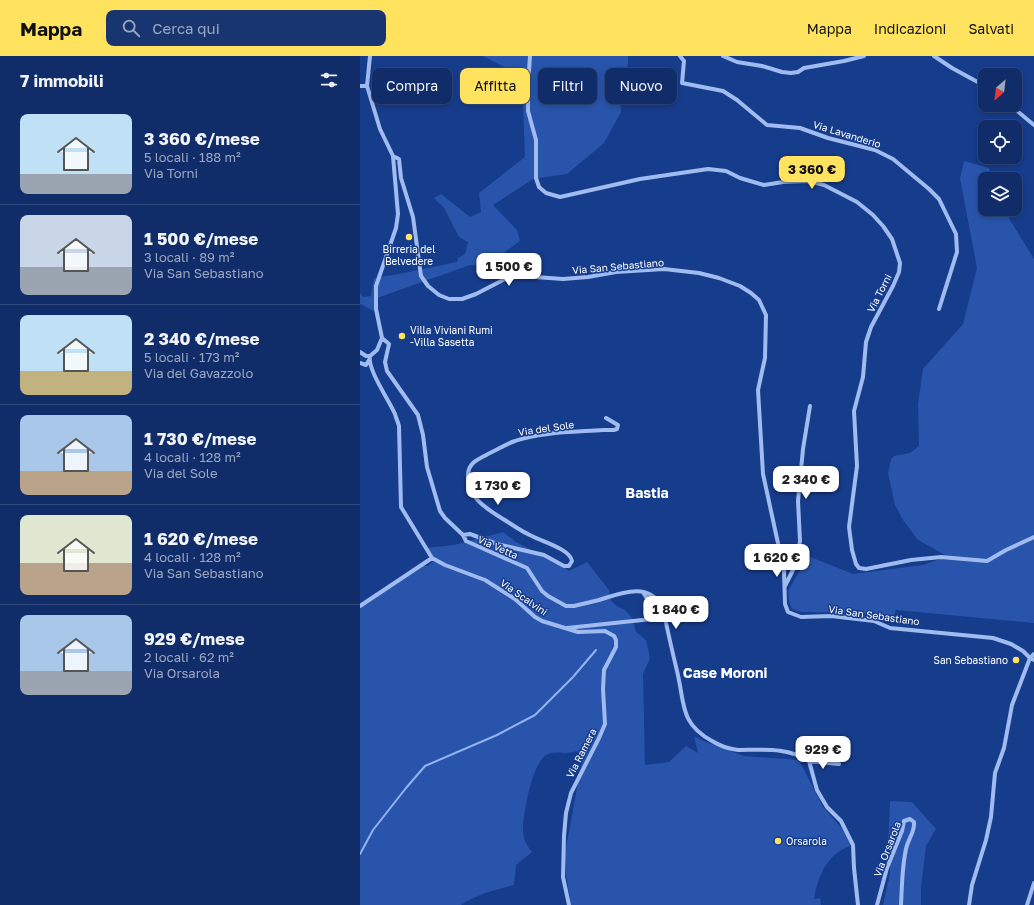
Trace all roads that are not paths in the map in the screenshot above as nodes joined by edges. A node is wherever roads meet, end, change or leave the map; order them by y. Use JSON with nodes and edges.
{"nodes":[{"id":1,"x":370,"y":56,"type":"edge"},
{"id":2,"x":530,"y":56,"type":"edge"},
{"id":3,"x":680,"y":56,"type":"edge"},
{"id":4,"x":723,"y":56,"type":"edge"},
{"id":5,"x":864,"y":56,"type":"edge"},
{"id":6,"x":934,"y":56,"type":"edge"},
{"id":7,"x":978,"y":82,"type":"edge"},
{"id":8,"x":360,"y":86,"type":"edge"},
{"id":9,"x":367,"y":86,"type":"junction"},
{"id":10,"x":1018,"y":112,"type":"edge"},
{"id":11,"x":1034,"y":125,"type":"edge"},
{"id":12,"x":393,"y":156,"type":"junction"},
{"id":13,"x":939,"y":309,"type":"dead end"},
{"id":14,"x":382,"y":338,"type":"junction"},
{"id":15,"x":360,"y":352,"type":"edge"},
{"id":16,"x":370,"y":358,"type":"junction"},
{"id":17,"x":360,"y":363,"type":"edge"},
{"id":18,"x":810,"y":406,"type":"dead end"},
{"id":19,"x":606,"y":418,"type":"dead end"},
{"id":20,"x":463,"y":535,"type":"junction"},
{"id":21,"x":1034,"y":537,"type":"edge"},
{"id":22,"x":432,"y":558,"type":"junction"},
{"id":23,"x":785,"y":586,"type":"junction"},
{"id":24,"x":642,"y":592,"type":"junction"},
{"id":25,"x":360,"y":606,"type":"edge"},
{"id":26,"x":567,"y":629,"type":"junction"},
{"id":27,"x":1034,"y":654,"type":"edge"},
{"id":28,"x":1032,"y":659,"type":"edge"},
{"id":29,"x":809,"y":761,"type":"junction"},
{"id":30,"x":839,"y":764,"type":"dead end"},
{"id":31,"x":1034,"y":883,"type":"edge"},
{"id":32,"x":569,"y":905,"type":"edge"},
{"id":33,"x":858,"y":905,"type":"edge"},
{"id":34,"x":877,"y":905,"type":"edge"},
{"id":35,"x":902,"y":905,"type":"edge"},
{"id":36,"x":969,"y":905,"type":"edge"},
{"id":37,"x":1027,"y":905,"type":"edge"}],
"edges":[{"from":1,"to":9,"type":"street"},
{"from":2,"to":21,"type":"street","name":"Via Torni"},
{"from":3,"to":13,"type":"street","name":"Via Lavanderio"},
{"from":4,"to":5,"type":"street"},
{"from":6,"to":7,"type":"street"},
{"from":8,"to":9,"type":"street"},
{"from":9,"to":12,"type":"street","name":"Via San Sebastiano"},
{"from":10,"to":11,"type":"street"},
{"from":12,"to":14,"type":"street"},
{"from":12,"to":23,"type":"street","name":"Via San Sebastiano"},
{"from":14,"to":16,"type":"street"},
{"from":14,"to":20,"type":"street","name":"Via Vetta"},
{"from":15,"to":16,"type":"street"},
{"from":16,"to":17,"type":"street"},
{"from":16,"to":22,"type":"street"},
{"from":18,"to":23,"type":"street"},
{"from":19,"to":20,"type":"street","name":"Via del Sole"},
{"from":20,"to":24,"type":"street","name":"Via Vetta"},
{"from":22,"to":25,"type":"street"},
{"from":22,"to":26,"type":"street","name":"Via Scalvini"},
{"from":23,"to":28,"type":"street","name":"Via San Sebastiano"},
{"from":24,"to":26,"type":"street","name":"Via Scalvini"},
{"from":24,"to":29,"type":"street"},
{"from":26,"to":32,"type":"street","name":"Via Ramera"},
{"from":27,"to":28,"type":"street"},
{"from":28,"to":36,"type":"street"},
{"from":29,"to":30,"type":"street"},
{"from":29,"to":33,"type":"street"},
{"from":31,"to":37,"type":"street"},
{"from":34,"to":35,"type":"street","name":"Via Orsarola"}]}
